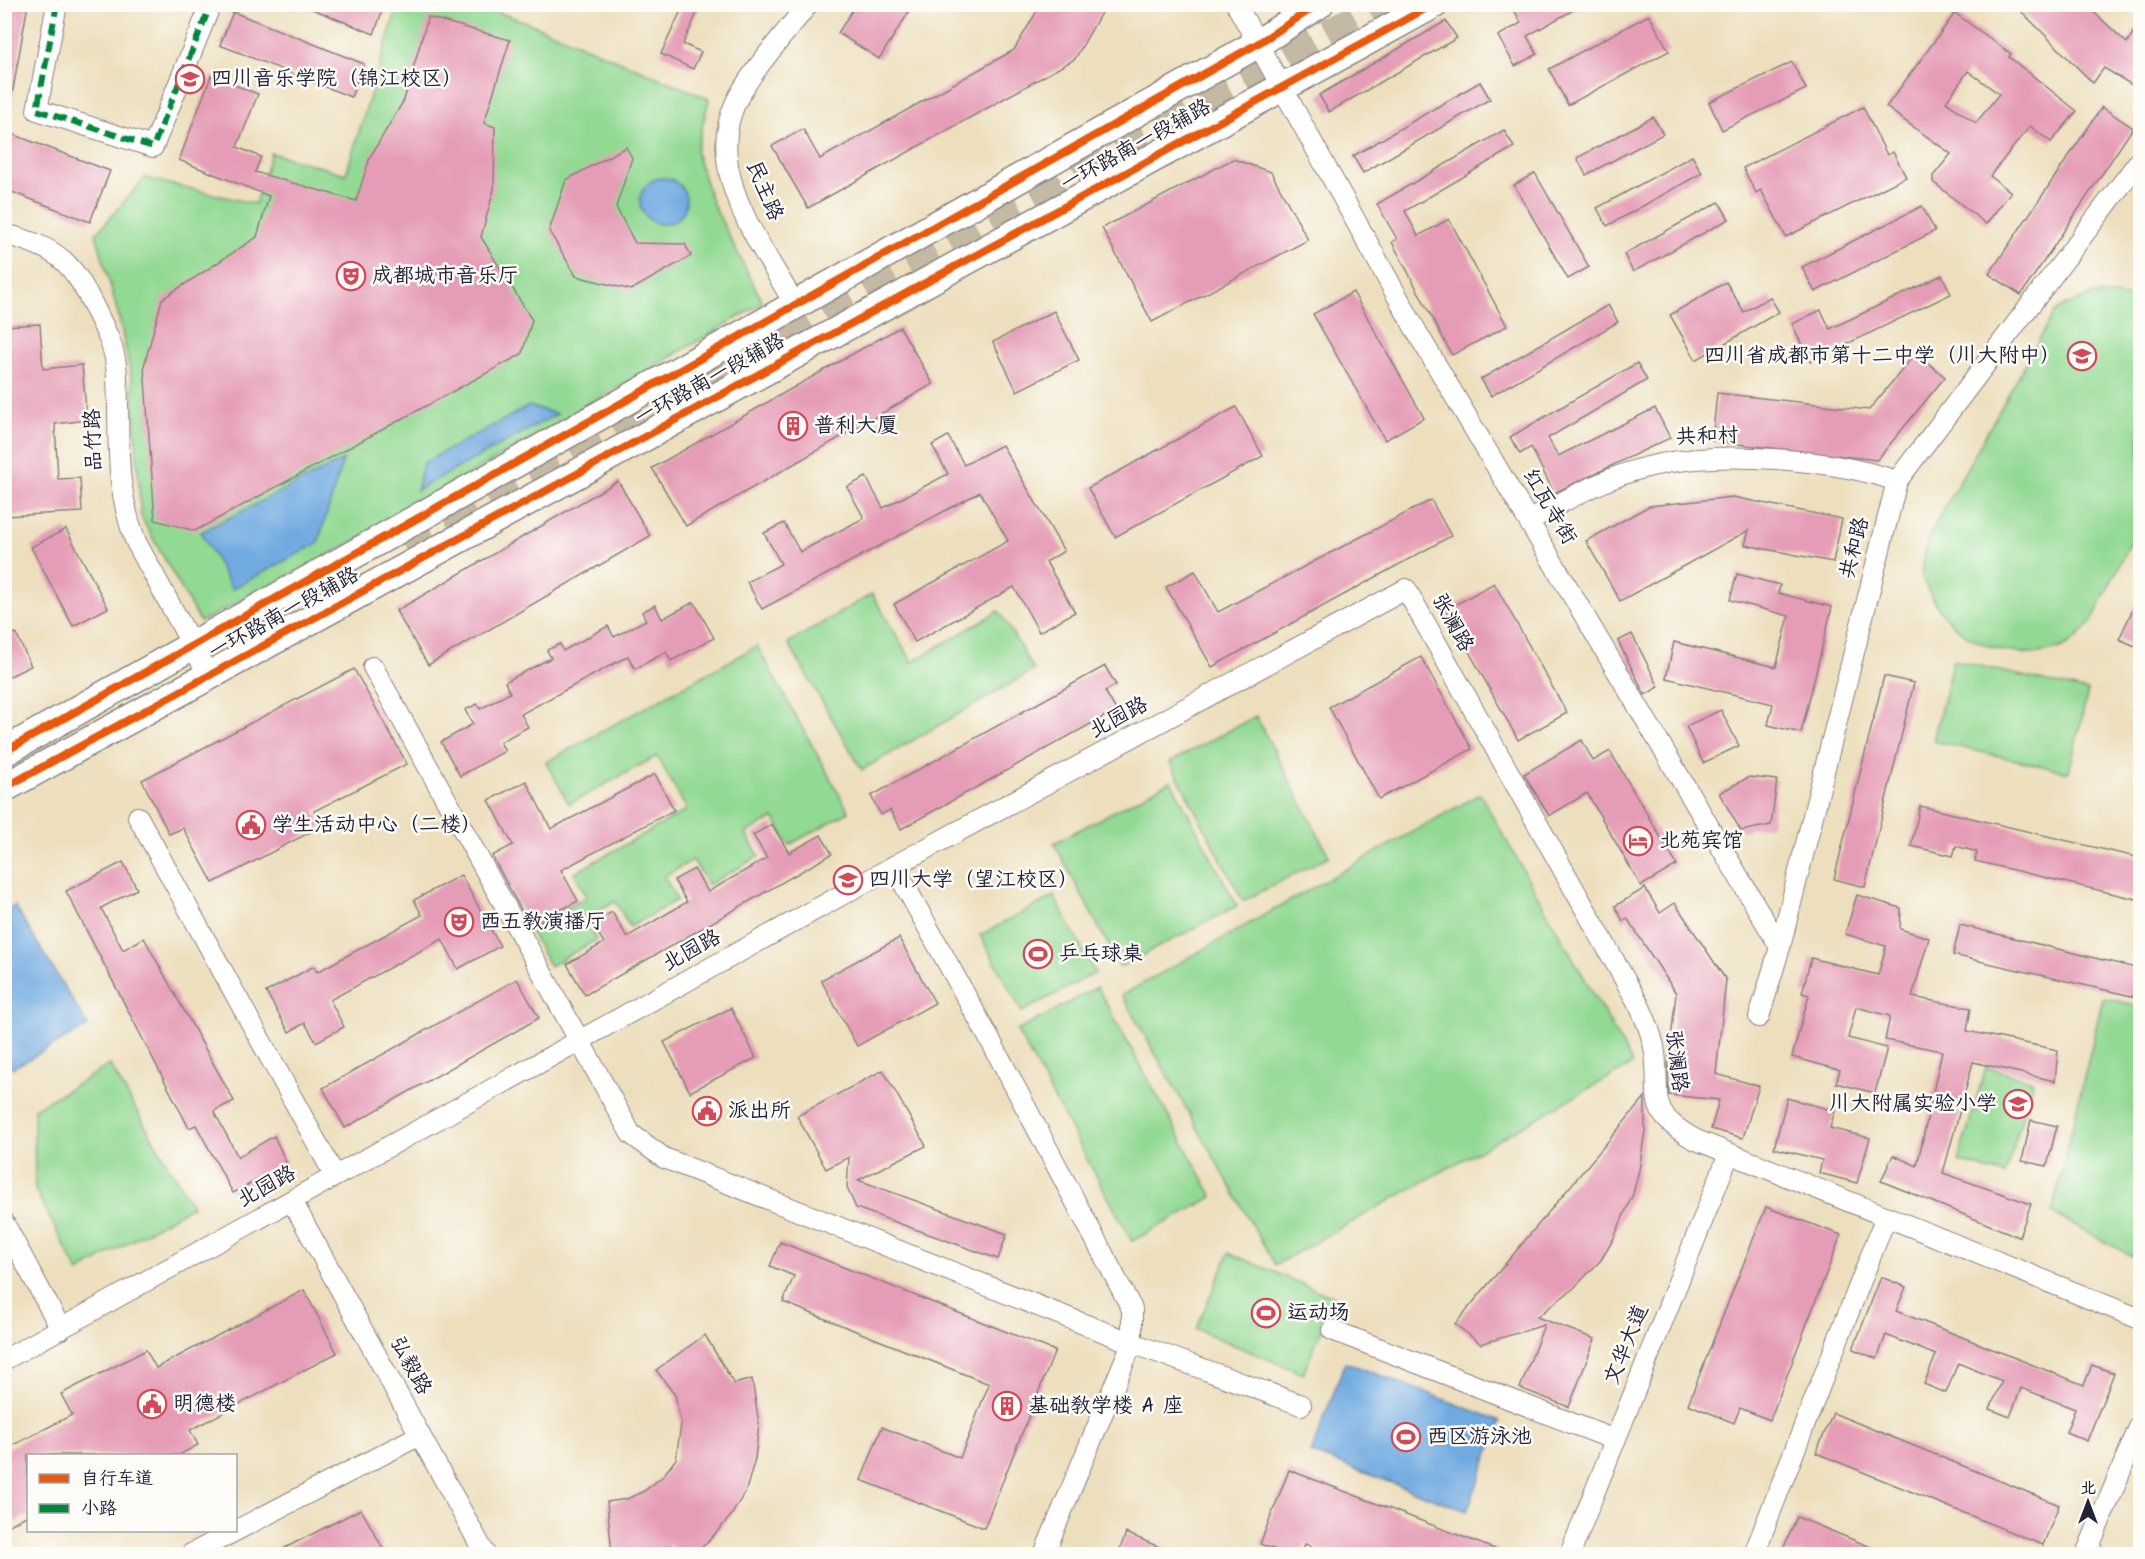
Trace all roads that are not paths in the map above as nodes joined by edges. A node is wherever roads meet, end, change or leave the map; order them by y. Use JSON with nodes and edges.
{"nodes":[{"id":1,"x":57,"y":4,"type":"edge"},
{"id":2,"x":212,"y":4,"type":"edge"},
{"id":3,"x":808,"y":4,"type":"edge"},
{"id":4,"x":1236,"y":4,"type":"edge"},
{"id":5,"x":1319,"y":4,"type":"edge"},
{"id":6,"x":1434,"y":4,"type":"edge"},
{"id":7,"x":1257,"y":44,"type":"junction"},
{"id":8,"x":1281,"y":88,"type":"junction"},
{"id":9,"x":2140,"y":160,"type":"edge"},
{"id":10,"x":4,"y":234,"type":"edge"},
{"id":11,"x":795,"y":304,"type":"junction"},
{"id":12,"x":1897,"y":481,"type":"junction"},
{"id":13,"x":1530,"y":520,"type":"junction"},
{"id":14,"x":1406,"y":589,"type":"joint"},
{"id":15,"x":193,"y":647,"type":"junction"},
{"id":16,"x":373,"y":667,"type":"dead end"},
{"id":17,"x":209,"y":676,"type":"junction"},
{"id":18,"x":4,"y":752,"type":"edge"},
{"id":19,"x":4,"y":788,"type":"edge"},
{"id":20,"x":138,"y":817,"type":"dead end"},
{"id":21,"x":894,"y":866,"type":"junction"},
{"id":22,"x":1780,"y":947,"type":"junction"},
{"id":23,"x":1759,"y":1017,"type":"dead end"},
{"id":24,"x":578,"y":1042,"type":"junction"},
{"id":25,"x":1729,"y":1154,"type":"junction"},
{"id":26,"x":335,"y":1176,"type":"junction"},
{"id":27,"x":292,"y":1201,"type":"junction"},
{"id":28,"x":1886,"y":1217,"type":"junction"},
{"id":29,"x":4,"y":1223,"type":"edge"},
{"id":30,"x":2140,"y":1319,"type":"edge"},
{"id":31,"x":61,"y":1329,"type":"junction"},
{"id":32,"x":1332,"y":1330,"type":"dead end"},
{"id":33,"x":1132,"y":1343,"type":"junction"},
{"id":34,"x":4,"y":1360,"type":"edge"},
{"id":35,"x":1302,"y":1405,"type":"dead end"},
{"id":36,"x":2140,"y":1425,"type":"edge"},
{"id":37,"x":420,"y":1435,"type":"junction"},
{"id":38,"x":1615,"y":1440,"type":"junction"},
{"id":39,"x":237,"y":1530,"type":"edge"},
{"id":40,"x":233,"y":1532,"type":"edge"},
{"id":41,"x":191,"y":1554,"type":"edge"},
{"id":42,"x":485,"y":1554,"type":"edge"},
{"id":43,"x":1044,"y":1554,"type":"edge"},
{"id":44,"x":1570,"y":1554,"type":"edge"},
{"id":45,"x":1754,"y":1554,"type":"edge"},
{"id":46,"x":2086,"y":1554,"type":"edge"}],
"edges":[{"from":1,"to":2,"type":"street"},
{"from":3,"to":11,"type":"street","name":"民主路"},
{"from":4,"to":7,"type":"street","name":"红瓦寺街"},
{"from":5,"to":7,"type":"main road","name":"一环路南一段辅路"},
{"from":6,"to":8,"type":"main road","name":"一环路南一段辅路"},
{"from":7,"to":8,"type":"street","name":"红瓦寺街"},
{"from":7,"to":11,"type":"main road","name":"一环路南一段辅路"},
{"from":8,"to":13,"type":"street","name":"红瓦寺街"},
{"from":8,"to":17,"type":"main road","name":"一环路南一段辅路"},
{"from":9,"to":12,"type":"street","name":"共和路"},
{"from":10,"to":15,"type":"street","name":"品竹路"},
{"from":11,"to":15,"type":"main road","name":"一环路南一段辅路"},
{"from":12,"to":13,"type":"street","name":"共和村"},
{"from":12,"to":22,"type":"street","name":"共和路"},
{"from":13,"to":22,"type":"street","name":"红瓦寺街"},
{"from":14,"to":21,"type":"street","name":"北园路"},
{"from":14,"to":25,"type":"street","name":"张澜路"},
{"from":15,"to":17,"type":"street","name":"品竹路"},
{"from":15,"to":18,"type":"main road","name":"一环路南一段辅路"},
{"from":16,"to":24,"type":"street"},
{"from":17,"to":19,"type":"main road","name":"一环路南一段辅路"},
{"from":20,"to":26,"type":"street"},
{"from":21,"to":24,"type":"street","name":"北园路"},
{"from":21,"to":33,"type":"street"},
{"from":22,"to":23,"type":"street","name":"共和路"},
{"from":24,"to":26,"type":"street","name":"北园路"},
{"from":24,"to":33,"type":"street"},
{"from":25,"to":28,"type":"street","name":"张澜路"},
{"from":25,"to":38,"type":"street","name":"文华大道"},
{"from":26,"to":27,"type":"street","name":"北园路"},
{"from":27,"to":31,"type":"street","name":"北园路"},
{"from":27,"to":37,"type":"street","name":"弘毅路"},
{"from":28,"to":30,"type":"street","name":"张澜路"},
{"from":28,"to":45,"type":"street"},
{"from":29,"to":31,"type":"street"},
{"from":31,"to":34,"type":"street","name":"北园路"},
{"from":32,"to":38,"type":"street"},
{"from":33,"to":35,"type":"street"},
{"from":33,"to":43,"type":"street"},
{"from":36,"to":46,"type":"street"},
{"from":37,"to":39,"type":"street"},
{"from":37,"to":42,"type":"street","name":"弘毅路"},
{"from":38,"to":44,"type":"street","name":"文华大道"},
{"from":40,"to":41,"type":"street"}]}
